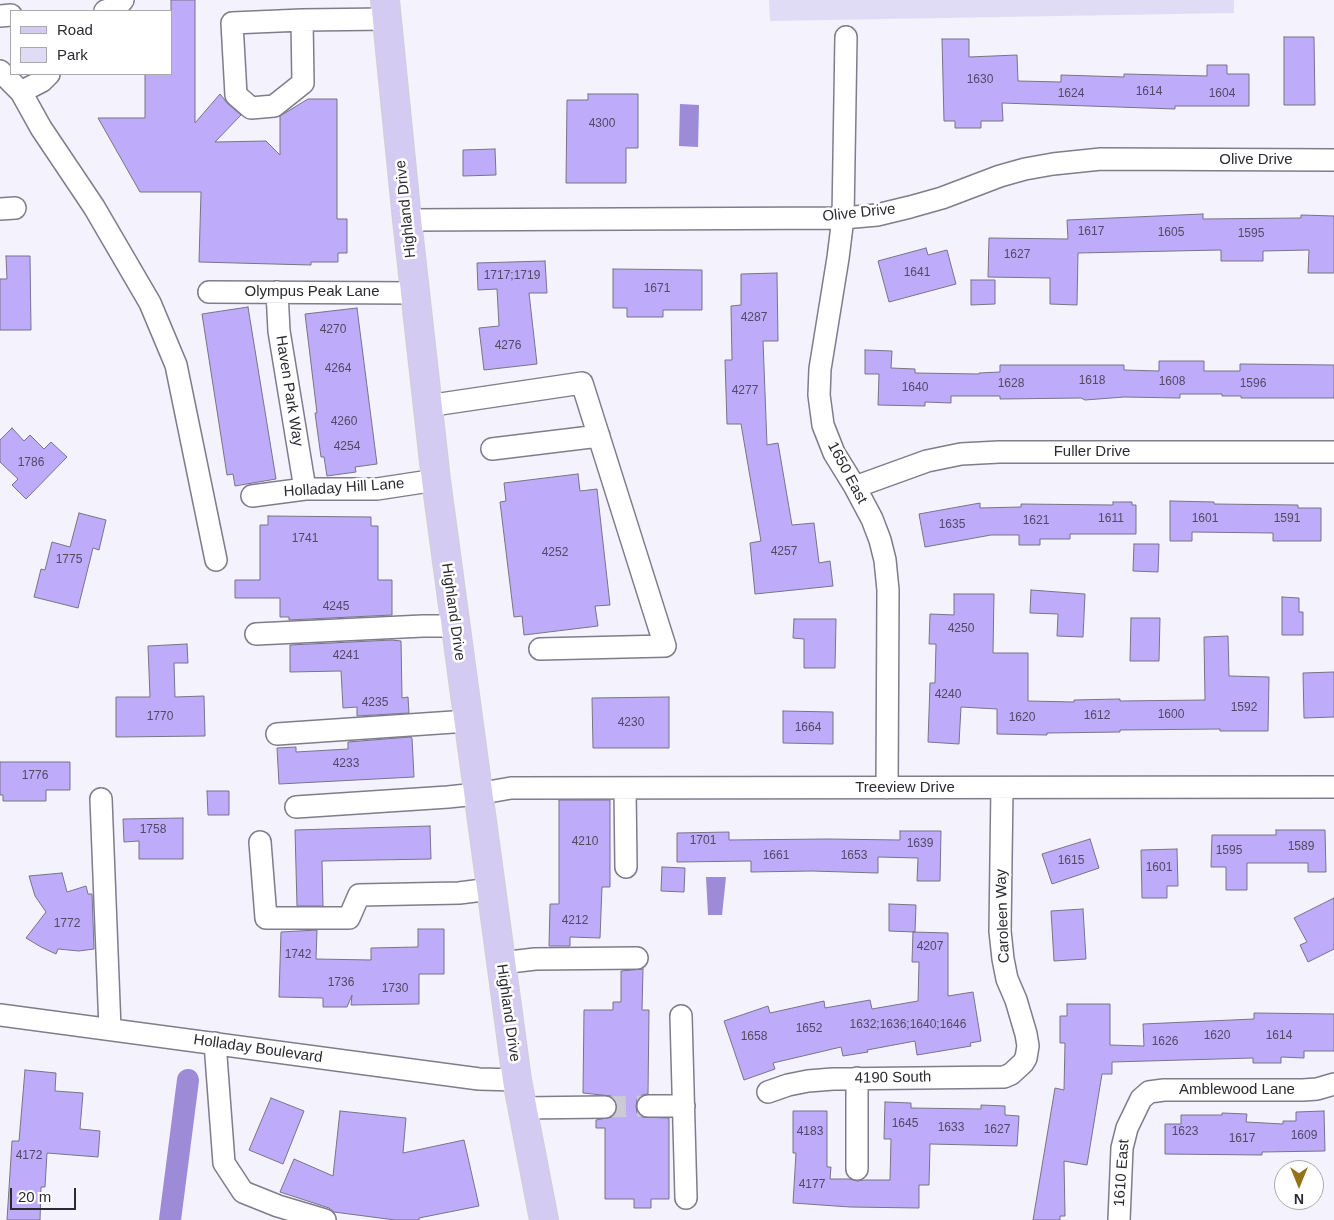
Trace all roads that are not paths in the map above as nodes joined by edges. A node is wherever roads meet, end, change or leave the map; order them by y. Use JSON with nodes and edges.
{"nodes":[{"id":1,"x":123,"y":0,"type":"edge"},
{"id":2,"x":386,"y":9,"type":"edge"},
{"id":3,"x":108,"y":10,"type":"edge"},
{"id":4,"x":302,"y":20,"type":"junction"},
{"id":5,"x":846,"y":37,"type":"dead end"},
{"id":6,"x":0,"y":71,"type":"edge"},
{"id":7,"x":48,"y":75,"type":"edge"},
{"id":8,"x":21,"y":92,"type":"junction"},
{"id":9,"x":1334,"y":160,"type":"edge"},
{"id":10,"x":842,"y":218,"type":"junction"},
{"id":11,"x":407,"y":220,"type":"junction"},
{"id":12,"x":209,"y":292,"type":"dead end"},
{"id":13,"x":277,"y":292,"type":"junction"},
{"id":14,"x":415,"y":293,"type":"junction"},
{"id":15,"x":427,"y":406,"type":"junction"},
{"id":16,"x":599,"y":436,"type":"junction"},
{"id":17,"x":492,"y":449,"type":"dead end"},
{"id":18,"x":1334,"y":452,"type":"edge"},
{"id":19,"x":436,"y":480,"type":"junction"},
{"id":20,"x":855,"y":487,"type":"junction"},
{"id":21,"x":305,"y":488,"type":"junction"},
{"id":22,"x":252,"y":496,"type":"dead end"},
{"id":23,"x":216,"y":560,"type":"dead end"},
{"id":24,"x":455,"y":626,"type":"junction"},
{"id":25,"x":256,"y":634,"type":"dead end"},
{"id":26,"x":540,"y":649,"type":"dead end"},
{"id":27,"x":468,"y":721,"type":"junction"},
{"id":28,"x":277,"y":734,"type":"dead end"},
{"id":29,"x":1334,"y":786,"type":"edge"},
{"id":30,"x":625,"y":788,"type":"junction"},
{"id":31,"x":887,"y":788,"type":"junction"},
{"id":32,"x":1002,"y":788,"type":"junction"},
{"id":33,"x":477,"y":794,"type":"junction"},
{"id":34,"x":101,"y":798,"type":"dead end"},
{"id":35,"x":296,"y":807,"type":"dead end"},
{"id":36,"x":260,"y":842,"type":"dead end"},
{"id":37,"x":626,"y":867,"type":"dead end"},
{"id":38,"x":490,"y":889,"type":"junction"},
{"id":39,"x":637,"y":958,"type":"dead end"},
{"id":40,"x":501,"y":963,"type":"junction"},
{"id":41,"x":0,"y":1015,"type":"edge"},
{"id":42,"x":681,"y":1016,"type":"dead end"},
{"id":43,"x":110,"y":1029,"type":"junction"},
{"id":44,"x":215,"y":1043,"type":"junction"},
{"id":45,"x":1018,"y":1068,"type":"joint"},
{"id":46,"x":856,"y":1078,"type":"junction"},
{"id":47,"x":517,"y":1080,"type":"junction"},
{"id":48,"x":1334,"y":1084,"type":"edge"},
{"id":49,"x":768,"y":1092,"type":"dead end"},
{"id":50,"x":1141,"y":1099,"type":"joint"},
{"id":51,"x":648,"y":1106,"type":"tunnel mouth"},
{"id":52,"x":684,"y":1106,"type":"junction"},
{"id":53,"x":606,"y":1107,"type":"tunnel mouth"},
{"id":54,"x":522,"y":1108,"type":"junction"},
{"id":55,"x":857,"y":1169,"type":"dead end"},
{"id":56,"x":686,"y":1198,"type":"dead end"},
{"id":57,"x":325,"y":1220,"type":"edge"},
{"id":58,"x":544,"y":1220,"type":"edge"},
{"id":59,"x":1119,"y":1220,"type":"edge"}],
"edges":[{"from":1,"to":3,"type":"street"},
{"from":2,"to":4,"type":"street"},
{"from":2,"to":11,"type":"main road","name":"Highland Drive"},
{"from":4,"to":4,"type":"street"},
{"from":5,"to":10,"type":"street","name":"1650 East"},
{"from":6,"to":8,"type":"street"},
{"from":7,"to":8,"type":"street"},
{"from":8,"to":23,"type":"street"},
{"from":9,"to":10,"type":"street","name":"Olive Drive"},
{"from":10,"to":11,"type":"street","name":"Olive Drive"},
{"from":10,"to":20,"type":"street","name":"1650 East"},
{"from":11,"to":14,"type":"main road","name":"Highland Drive"},
{"from":12,"to":13,"type":"street","name":"Olympus Peak Lane"},
{"from":13,"to":14,"type":"street","name":"Olympus Peak Lane"},
{"from":13,"to":21,"type":"street","name":"Haven Park Way"},
{"from":14,"to":15,"type":"main road","name":"Highland Drive"},
{"from":15,"to":16,"type":"street"},
{"from":15,"to":19,"type":"main road","name":"Highland Drive"},
{"from":16,"to":17,"type":"street"},
{"from":16,"to":26,"type":"street"},
{"from":18,"to":20,"type":"street","name":"Fuller Drive"},
{"from":19,"to":21,"type":"street","name":"Holladay Hill Lane"},
{"from":19,"to":24,"type":"main road","name":"Highland Drive"},
{"from":20,"to":31,"type":"street","name":"1650 East"},
{"from":21,"to":22,"type":"street","name":"Holladay Hill Lane"},
{"from":24,"to":25,"type":"street"},
{"from":24,"to":27,"type":"main road","name":"Highland Drive"},
{"from":27,"to":28,"type":"street"},
{"from":27,"to":33,"type":"main road","name":"Highland Drive"},
{"from":29,"to":32,"type":"street","name":"Treeview Drive"},
{"from":30,"to":31,"type":"street","name":"Treeview Drive"},
{"from":30,"to":33,"type":"street","name":"Treeview Drive"},
{"from":30,"to":37,"type":"street"},
{"from":31,"to":32,"type":"street","name":"Treeview Drive"},
{"from":32,"to":45,"type":"street","name":"Caroleen Way"},
{"from":33,"to":35,"type":"street","name":"Treeview Drive"},
{"from":33,"to":38,"type":"main road","name":"Highland Drive"},
{"from":34,"to":43,"type":"street"},
{"from":36,"to":38,"type":"street"},
{"from":38,"to":40,"type":"main road","name":"Highland Drive"},
{"from":39,"to":40,"type":"street"},
{"from":40,"to":47,"type":"main road","name":"Highland Drive"},
{"from":41,"to":43,"type":"street","name":"Holladay Boulevard"},
{"from":42,"to":52,"type":"street"},
{"from":43,"to":44,"type":"street","name":"Holladay Boulevard"},
{"from":44,"to":47,"type":"street","name":"Holladay Boulevard"},
{"from":44,"to":57,"type":"street"},
{"from":45,"to":46,"type":"street","name":"4190 South"},
{"from":46,"to":49,"type":"street","name":"4190 South"},
{"from":46,"to":55,"type":"street"},
{"from":47,"to":54,"type":"main road","name":"Highland Drive"},
{"from":48,"to":50,"type":"street","name":"Amblewood Lane"},
{"from":50,"to":59,"type":"street","name":"1610 East"},
{"from":51,"to":52,"type":"street"},
{"from":52,"to":56,"type":"street"},
{"from":53,"to":54,"type":"street"},
{"from":54,"to":58,"type":"main road","name":"Highland Drive"}]}
